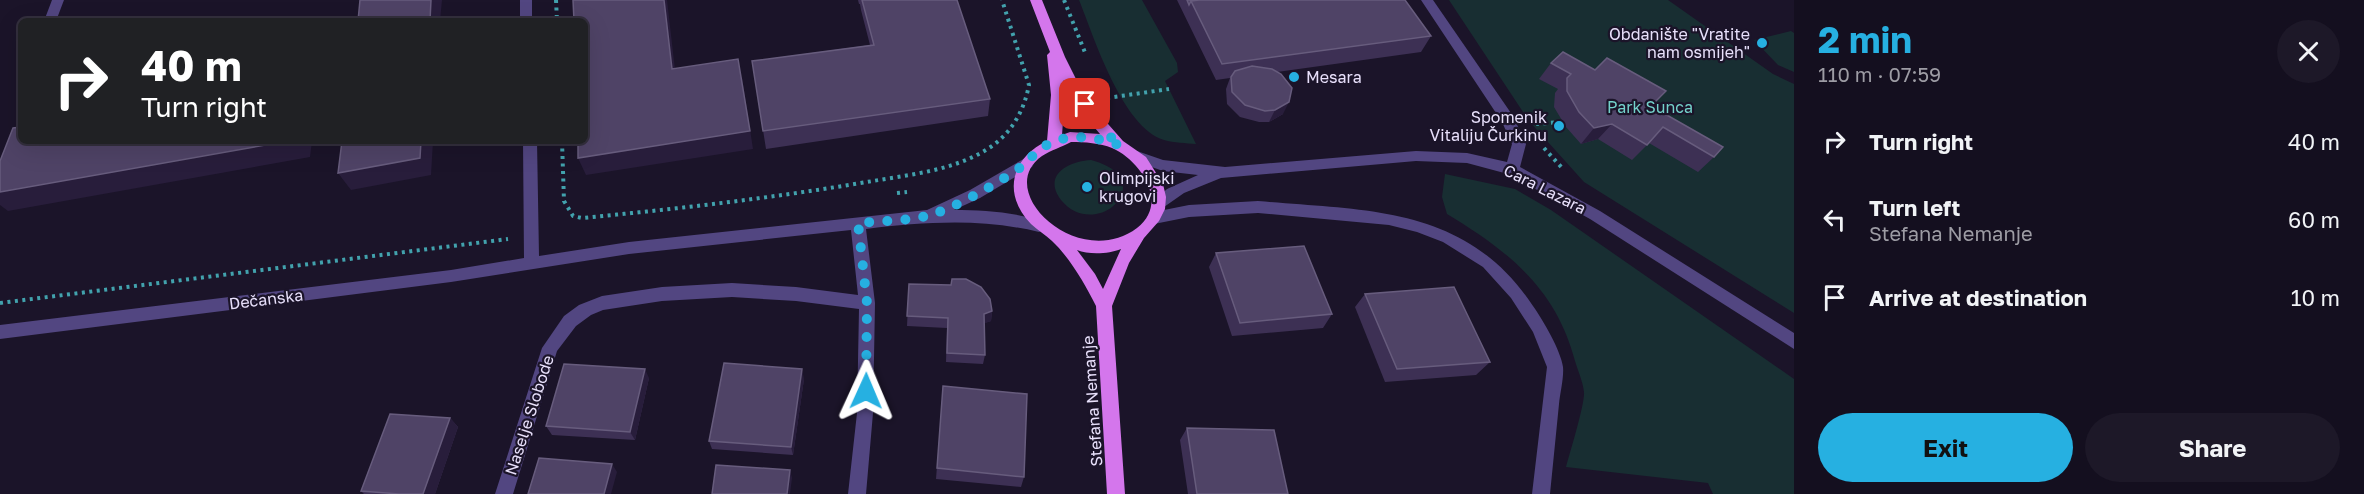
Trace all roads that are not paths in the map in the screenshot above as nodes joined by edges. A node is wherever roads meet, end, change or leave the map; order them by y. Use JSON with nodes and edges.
{"nodes":[{"id":1,"x":58,"y":0,"type":"edge"},
{"id":2,"x":526,"y":0,"type":"edge"},
{"id":3,"x":1036,"y":0,"type":"edge"},
{"id":4,"x":1427,"y":0,"type":"edge"},
{"id":5,"x":51,"y":18,"type":"edge"},
{"id":6,"x":526,"y":18,"type":"edge"},
{"id":7,"x":1054,"y":49,"type":"junction"},
{"id":8,"x":1054,"y":142,"type":"junction"},
{"id":9,"x":530,"y":144,"type":"edge"},
{"id":10,"x":1121,"y":146,"type":"junction"},
{"id":11,"x":1137,"y":156,"type":"junction"},
{"id":12,"x":1027,"y":162,"type":"junction"},
{"id":13,"x":1512,"y":169,"type":"junction"},
{"id":14,"x":1225,"y":173,"type":"junction"},
{"id":15,"x":1157,"y":211,"type":"junction"},
{"id":16,"x":927,"y":216,"type":"junction"},
{"id":17,"x":858,"y":223,"type":"junction"},
{"id":18,"x":1039,"y":226,"type":"junction"},
{"id":19,"x":1137,"y":237,"type":"junction"},
{"id":20,"x":1058,"y":238,"type":"junction"},
{"id":21,"x":532,"y":262,"type":"junction"},
{"id":22,"x":867,"y":303,"type":"junction"},
{"id":23,"x":1104,"y":306,"type":"junction"},
{"id":24,"x":0,"y":332,"type":"edge"},
{"id":25,"x":1794,"y":342,"type":"edge"},
{"id":26,"x":504,"y":494,"type":"edge"},
{"id":27,"x":857,"y":494,"type":"edge"},
{"id":28,"x":1116,"y":494,"type":"edge"},
{"id":29,"x":1541,"y":494,"type":"edge"}],
"edges":[{"from":1,"to":5,"type":"street"},
{"from":2,"to":6,"type":"street"},
{"from":3,"to":7,"type":"main road"},
{"from":4,"to":13,"type":"street"},
{"from":7,"to":8,"type":"main road"},
{"from":7,"to":10,"type":"main road"},
{"from":8,"to":10,"type":"main road"},
{"from":8,"to":12,"type":"main road"},
{"from":9,"to":21,"type":"street"},
{"from":10,"to":11,"type":"main road"},
{"from":11,"to":14,"type":"street","name":"Cara Lazara"},
{"from":11,"to":15,"type":"main road"},
{"from":12,"to":16,"type":"street"},
{"from":12,"to":18,"type":"main road"},
{"from":13,"to":14,"type":"street","name":"Cara Lazara"},
{"from":13,"to":25,"type":"street","name":"Cara Lazara"},
{"from":14,"to":15,"type":"street","name":"Cara Lazara"},
{"from":15,"to":19,"type":"main road"},
{"from":15,"to":29,"type":"street"},
{"from":16,"to":17,"type":"street","name":"Dečanska"},
{"from":16,"to":18,"type":"street"},
{"from":17,"to":21,"type":"street","name":"Dečanska"},
{"from":17,"to":22,"type":"street"},
{"from":18,"to":20,"type":"main road"},
{"from":19,"to":20,"type":"main road"},
{"from":19,"to":23,"type":"main road","name":"Stefana Nemanje"},
{"from":20,"to":23,"type":"main road","name":"Stefana Nemanje"},
{"from":21,"to":24,"type":"street","name":"Dečanska"},
{"from":22,"to":26,"type":"street","name":"Naselje Slobode"},
{"from":22,"to":27,"type":"street"},
{"from":23,"to":28,"type":"main road","name":"Stefana Nemanje"}]}
